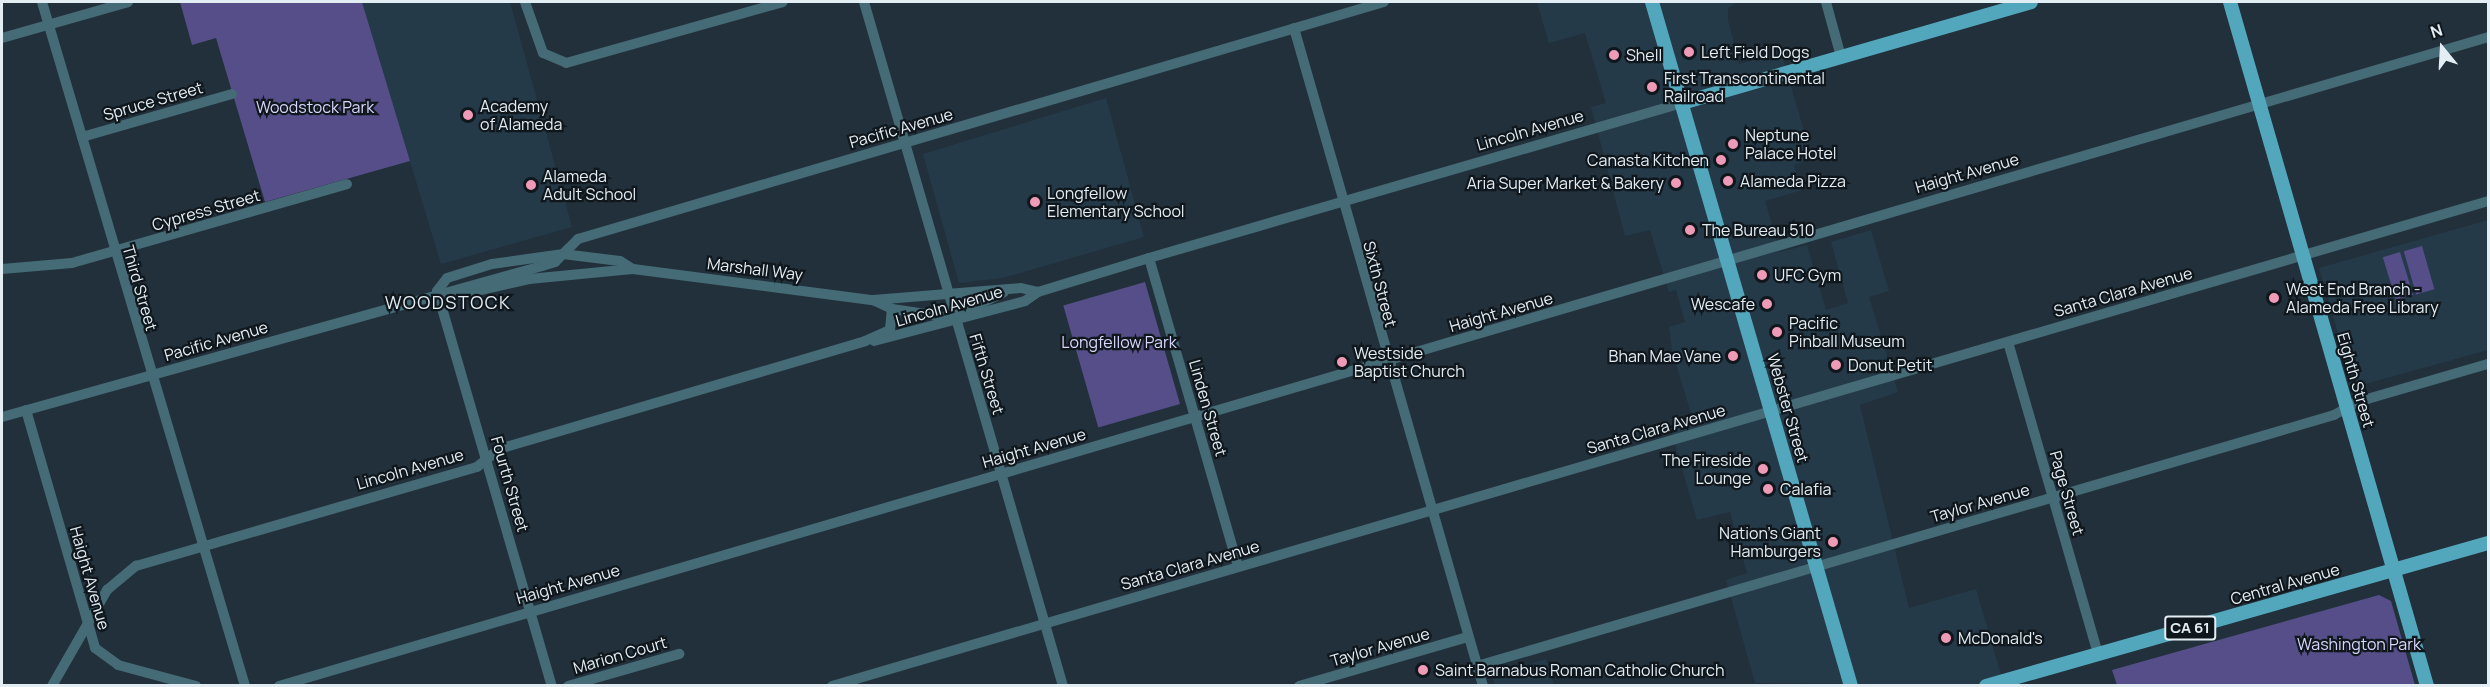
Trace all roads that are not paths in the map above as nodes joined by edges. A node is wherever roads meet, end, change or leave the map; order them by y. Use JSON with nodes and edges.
{"nodes":[{"id":1,"x":42,"y":2,"type":"edge"},
{"id":2,"x":128,"y":2,"type":"edge"},
{"id":3,"x":525,"y":2,"type":"edge"},
{"id":4,"x":783,"y":2,"type":"edge"},
{"id":5,"x":864,"y":2,"type":"edge"},
{"id":6,"x":1383,"y":2,"type":"edge"},
{"id":7,"x":1653,"y":2,"type":"edge"},
{"id":8,"x":1826,"y":2,"type":"edge"},
{"id":9,"x":2031,"y":2,"type":"edge"},
{"id":10,"x":2220,"y":2,"type":"edge"},
{"id":11,"x":2231,"y":8,"type":"edge"},
{"id":12,"x":48,"y":24,"type":"junction"},
{"id":13,"x":1294,"y":28,"type":"junction"},
{"id":14,"x":2488,"y":37,"type":"edge"},
{"id":15,"x":2,"y":38,"type":"edge"},
{"id":16,"x":1840,"y":57,"type":"junction"},
{"id":17,"x":231,"y":94,"type":"dead end"},
{"id":18,"x":1682,"y":103,"type":"junction"},
{"id":19,"x":2258,"y":104,"type":"junction"},
{"id":20,"x":82,"y":137,"type":"junction"},
{"id":21,"x":905,"y":143,"type":"junction"},
{"id":22,"x":347,"y":184,"type":"dead end"},
{"id":23,"x":2488,"y":201,"type":"edge"},
{"id":24,"x":1342,"y":202,"type":"junction"},
{"id":25,"x":114,"y":252,"type":"junction"},
{"id":26,"x":564,"y":254,"type":"junction"},
{"id":27,"x":2303,"y":255,"type":"junction"},
{"id":28,"x":1149,"y":258,"type":"junction"},
{"id":29,"x":1728,"y":261,"type":"junction"},
{"id":30,"x":2,"y":269,"type":"edge"},
{"id":31,"x":633,"y":269,"type":"junction"},
{"id":32,"x":561,"y":275,"type":"joint"},
{"id":33,"x":437,"y":291,"type":"junction"},
{"id":34,"x":1006,"y":291,"type":"junction"},
{"id":35,"x":1038,"y":292,"type":"junction"},
{"id":36,"x":948,"y":297,"type":"junction"},
{"id":37,"x":873,"y":300,"type":"junction"},
{"id":38,"x":892,"y":309,"type":"junction"},
{"id":39,"x":954,"y":318,"type":"junction"},
{"id":40,"x":864,"y":341,"type":"junction"},
{"id":41,"x":2008,"y":342,"type":"junction"},
{"id":42,"x":1386,"y":362,"type":"junction"},
{"id":43,"x":2488,"y":364,"type":"edge"},
{"id":44,"x":153,"y":375,"type":"junction"},
{"id":45,"x":2348,"y":408,"type":"junction"},
{"id":46,"x":26,"y":411,"type":"junction"},
{"id":47,"x":1772,"y":411,"type":"junction"},
{"id":48,"x":2,"y":417,"type":"edge"},
{"id":49,"x":1195,"y":417,"type":"junction"},
{"id":50,"x":487,"y":458,"type":"junction"},
{"id":51,"x":1002,"y":473,"type":"junction"},
{"id":52,"x":2053,"y":497,"type":"junction"},
{"id":53,"x":1429,"y":511,"type":"junction"},
{"id":54,"x":2488,"y":543,"type":"edge"},
{"id":55,"x":205,"y":545,"type":"junction"},
{"id":56,"x":1238,"y":566,"type":"junction"},
{"id":57,"x":1817,"y":566,"type":"junction"},
{"id":58,"x":2394,"y":570,"type":"junction"},
{"id":59,"x":530,"y":610,"type":"junction"},
{"id":60,"x":87,"y":620,"type":"junction"},
{"id":61,"x":1045,"y":623,"type":"junction"},
{"id":62,"x":1468,"y":637,"type":"junction"},
{"id":63,"x":2098,"y":653,"type":"junction"},
{"id":64,"x":679,"y":654,"type":"dead end"},
{"id":65,"x":1477,"y":666,"type":"junction"},
{"id":66,"x":1992,"y":685,"type":"edge"},
{"id":67,"x":52,"y":686,"type":"edge"},
{"id":68,"x":196,"y":686,"type":"edge"},
{"id":69,"x":245,"y":686,"type":"edge"},
{"id":70,"x":279,"y":686,"type":"edge"},
{"id":71,"x":552,"y":686,"type":"edge"},
{"id":72,"x":568,"y":686,"type":"edge"},
{"id":73,"x":832,"y":686,"type":"edge"},
{"id":74,"x":1063,"y":686,"type":"edge"},
{"id":75,"x":1299,"y":686,"type":"edge"},
{"id":76,"x":1483,"y":686,"type":"edge"},
{"id":77,"x":1851,"y":686,"type":"edge"},
{"id":78,"x":2427,"y":686,"type":"edge"}],
"edges":[{"from":1,"to":12,"type":"street","name":"Third Street"},
{"from":2,"to":12,"type":"street"},
{"from":3,"to":4,"type":"street"},
{"from":5,"to":21,"type":"street","name":"Fifth Street"},
{"from":6,"to":13,"type":"street","name":"Pacific Avenue"},
{"from":7,"to":18,"type":"main road","name":"Webster Street"},
{"from":8,"to":16,"type":"street"},
{"from":9,"to":16,"type":"main road","name":"Lincoln Avenue"},
{"from":10,"to":11,"type":"main road","name":"Eighth Street"},
{"from":11,"to":19,"type":"main road","name":"Eighth Street"},
{"from":12,"to":15,"type":"street"},
{"from":12,"to":20,"type":"street","name":"Third Street"},
{"from":13,"to":21,"type":"street","name":"Pacific Avenue"},
{"from":13,"to":24,"type":"street","name":"Sixth Street"},
{"from":14,"to":19,"type":"street","name":"Haight Avenue"},
{"from":16,"to":18,"type":"main road","name":"Lincoln Avenue"},
{"from":17,"to":20,"type":"street","name":"Spruce Street"},
{"from":18,"to":24,"type":"street","name":"Lincoln Avenue"},
{"from":18,"to":29,"type":"main road","name":"Webster Street"},
{"from":19,"to":27,"type":"main road","name":"Eighth Street"},
{"from":19,"to":29,"type":"street","name":"Haight Avenue"},
{"from":20,"to":25,"type":"street","name":"Third Street"},
{"from":21,"to":26,"type":"street","name":"Pacific Avenue"},
{"from":21,"to":36,"type":"street","name":"Fifth Street"},
{"from":22,"to":25,"type":"street","name":"Cypress Street"},
{"from":23,"to":27,"type":"street","name":"Santa Clara Avenue"},
{"from":24,"to":28,"type":"street","name":"Lincoln Avenue"},
{"from":24,"to":42,"type":"street","name":"Sixth Street"},
{"from":25,"to":30,"type":"street","name":"Cypress Street"},
{"from":25,"to":44,"type":"street","name":"Third Street"},
{"from":26,"to":31,"type":"street","name":"Marshall Way"},
{"from":26,"to":33,"type":"street","name":"Pacific Avenue"},
{"from":27,"to":41,"type":"street","name":"Santa Clara Avenue"},
{"from":27,"to":45,"type":"main road","name":"Eighth Street"},
{"from":28,"to":35,"type":"street","name":"Lincoln Avenue"},
{"from":28,"to":49,"type":"street","name":"Linden Street"},
{"from":29,"to":42,"type":"street","name":"Haight Avenue"},
{"from":29,"to":47,"type":"main road","name":"Webster Street"},
{"from":31,"to":32,"type":"street","name":"Marshall Way"},
{"from":31,"to":37,"type":"street","name":"Marshall Way"},
{"from":32,"to":33,"type":"street","name":"Pacific Avenue"},
{"from":33,"to":44,"type":"street","name":"Pacific Avenue"},
{"from":33,"to":50,"type":"street","name":"Fourth Street"},
{"from":34,"to":35,"type":"street","name":"Lincoln Avenue"},
{"from":34,"to":36,"type":"street","name":"Lincoln Avenue"},
{"from":34,"to":39,"type":"street"},
{"from":35,"to":39,"type":"street","name":"Lincoln Avenue"},
{"from":36,"to":37,"type":"street","name":"Marshall Way"},
{"from":36,"to":39,"type":"street","name":"Fifth Street"},
{"from":37,"to":38,"type":"street","name":"Marshall Way"},
{"from":38,"to":39,"type":"street","name":"Marshall Way"},
{"from":38,"to":40,"type":"street","name":"Lincoln Avenue"},
{"from":39,"to":40,"type":"street","name":"Lincoln Avenue"},
{"from":39,"to":51,"type":"street","name":"Fifth Street"},
{"from":40,"to":50,"type":"street","name":"Lincoln Avenue"},
{"from":41,"to":47,"type":"street","name":"Santa Clara Avenue"},
{"from":41,"to":52,"type":"street","name":"Page Street"},
{"from":42,"to":49,"type":"street","name":"Haight Avenue"},
{"from":42,"to":53,"type":"street","name":"Sixth Street"},
{"from":43,"to":45,"type":"street","name":"Taylor Avenue"},
{"from":44,"to":46,"type":"street","name":"Pacific Avenue"},
{"from":44,"to":55,"type":"street","name":"Third Street"},
{"from":45,"to":52,"type":"street","name":"Taylor Avenue"},
{"from":45,"to":58,"type":"main road","name":"Eighth Street"},
{"from":46,"to":48,"type":"street","name":"Pacific Avenue"},
{"from":46,"to":60,"type":"street","name":"Haight Avenue"},
{"from":47,"to":53,"type":"street","name":"Santa Clara Avenue"},
{"from":47,"to":57,"type":"main road","name":"Webster Street"},
{"from":49,"to":51,"type":"street","name":"Haight Avenue"},
{"from":49,"to":56,"type":"street","name":"Linden Street"},
{"from":50,"to":55,"type":"street","name":"Lincoln Avenue"},
{"from":50,"to":59,"type":"street","name":"Fourth Street"},
{"from":51,"to":59,"type":"street","name":"Haight Avenue"},
{"from":51,"to":61,"type":"street","name":"Fifth Street"},
{"from":52,"to":57,"type":"street","name":"Taylor Avenue"},
{"from":52,"to":63,"type":"street","name":"Page Street"},
{"from":53,"to":56,"type":"street","name":"Santa Clara Avenue"},
{"from":53,"to":62,"type":"street","name":"Sixth Street"},
{"from":54,"to":58,"type":"main road","name":"Central Avenue","number":"CA 61"},
{"from":55,"to":60,"type":"street","name":"Lincoln Avenue"},
{"from":55,"to":69,"type":"street","name":"Third Street"},
{"from":56,"to":61,"type":"street","name":"Santa Clara Avenue"},
{"from":57,"to":65,"type":"street","name":"Taylor Avenue"},
{"from":57,"to":77,"type":"main road","name":"Webster Street"},
{"from":58,"to":63,"type":"main road","name":"Central Avenue","number":"CA 61"},
{"from":58,"to":78,"type":"main road","name":"Eighth Street"},
{"from":59,"to":70,"type":"street","name":"Haight Avenue"},
{"from":59,"to":71,"type":"street","name":"Fourth Street"},
{"from":60,"to":67,"type":"street","name":"Lincoln Avenue"},
{"from":60,"to":68,"type":"street","name":"Haight Avenue"},
{"from":61,"to":73,"type":"street","name":"Santa Clara Avenue"},
{"from":61,"to":74,"type":"street","name":"Fifth Street"},
{"from":62,"to":65,"type":"street","name":"Sixth Street"},
{"from":62,"to":75,"type":"street","name":"Taylor Avenue"},
{"from":63,"to":66,"type":"main road","name":"Central Avenue","number":"CA 61"},
{"from":64,"to":72,"type":"street","name":"Marion Court"},
{"from":65,"to":76,"type":"street","name":"Sixth Street"}]}
